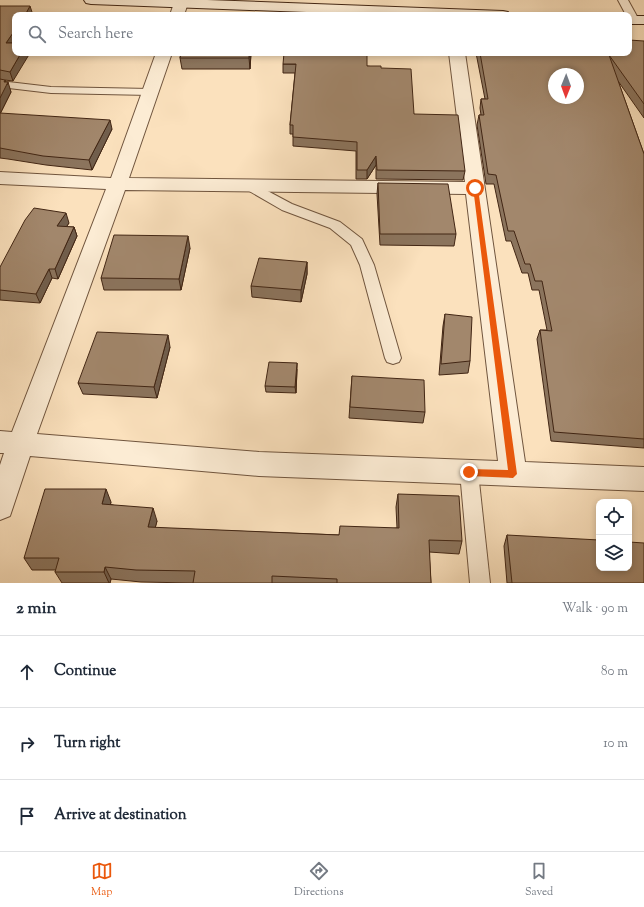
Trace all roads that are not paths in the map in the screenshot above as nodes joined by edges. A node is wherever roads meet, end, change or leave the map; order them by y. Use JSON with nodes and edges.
{"nodes":[{"id":1,"x":91,"y":0,"type":"edge"},
{"id":2,"x":623,"y":0,"type":"edge"},
{"id":3,"x":228,"y":2,"type":"edge"},
{"id":4,"x":180,"y":6,"type":"edge"},
{"id":5,"x":414,"y":12,"type":"edge"},
{"id":6,"x":631,"y":12,"type":"edge"},
{"id":7,"x":163,"y":56,"type":"edge"},
{"id":8,"x":457,"y":56,"type":"edge"},
{"id":9,"x":0,"y":84,"type":"edge"},
{"id":10,"x":150,"y":92,"type":"junction"},
{"id":11,"x":0,"y":178,"type":"edge"},
{"id":12,"x":118,"y":184,"type":"junction"},
{"id":13,"x":249,"y":186,"type":"junction"},
{"id":14,"x":475,"y":188,"type":"junction"},
{"id":15,"x":393,"y":358,"type":"dead end"},
{"id":16,"x":10,"y":443,"type":"edge"},
{"id":17,"x":469,"y":472,"type":"junction"},
{"id":18,"x":513,"y":474,"type":"junction"},
{"id":19,"x":644,"y":479,"type":"edge"},
{"id":20,"x":0,"y":507,"type":"edge"},
{"id":21,"x":480,"y":583,"type":"edge"}],
"edges":[{"from":1,"to":4,"type":"street"},
{"from":2,"to":6,"type":"lane"},
{"from":3,"to":4,"type":"street"},
{"from":3,"to":5,"type":"street"},
{"from":7,"to":10,"type":"street"},
{"from":8,"to":14,"type":"street"},
{"from":9,"to":10,"type":"lane"},
{"from":10,"to":12,"type":"street"},
{"from":11,"to":12,"type":"street"},
{"from":12,"to":13,"type":"street"},
{"from":12,"to":16,"type":"street"},
{"from":13,"to":14,"type":"street"},
{"from":13,"to":15,"type":"lane"},
{"from":14,"to":18,"type":"street"},
{"from":16,"to":17,"type":"street"},
{"from":16,"to":20,"type":"street"},
{"from":17,"to":18,"type":"street"},
{"from":17,"to":21,"type":"lane"},
{"from":18,"to":19,"type":"street"}]}
